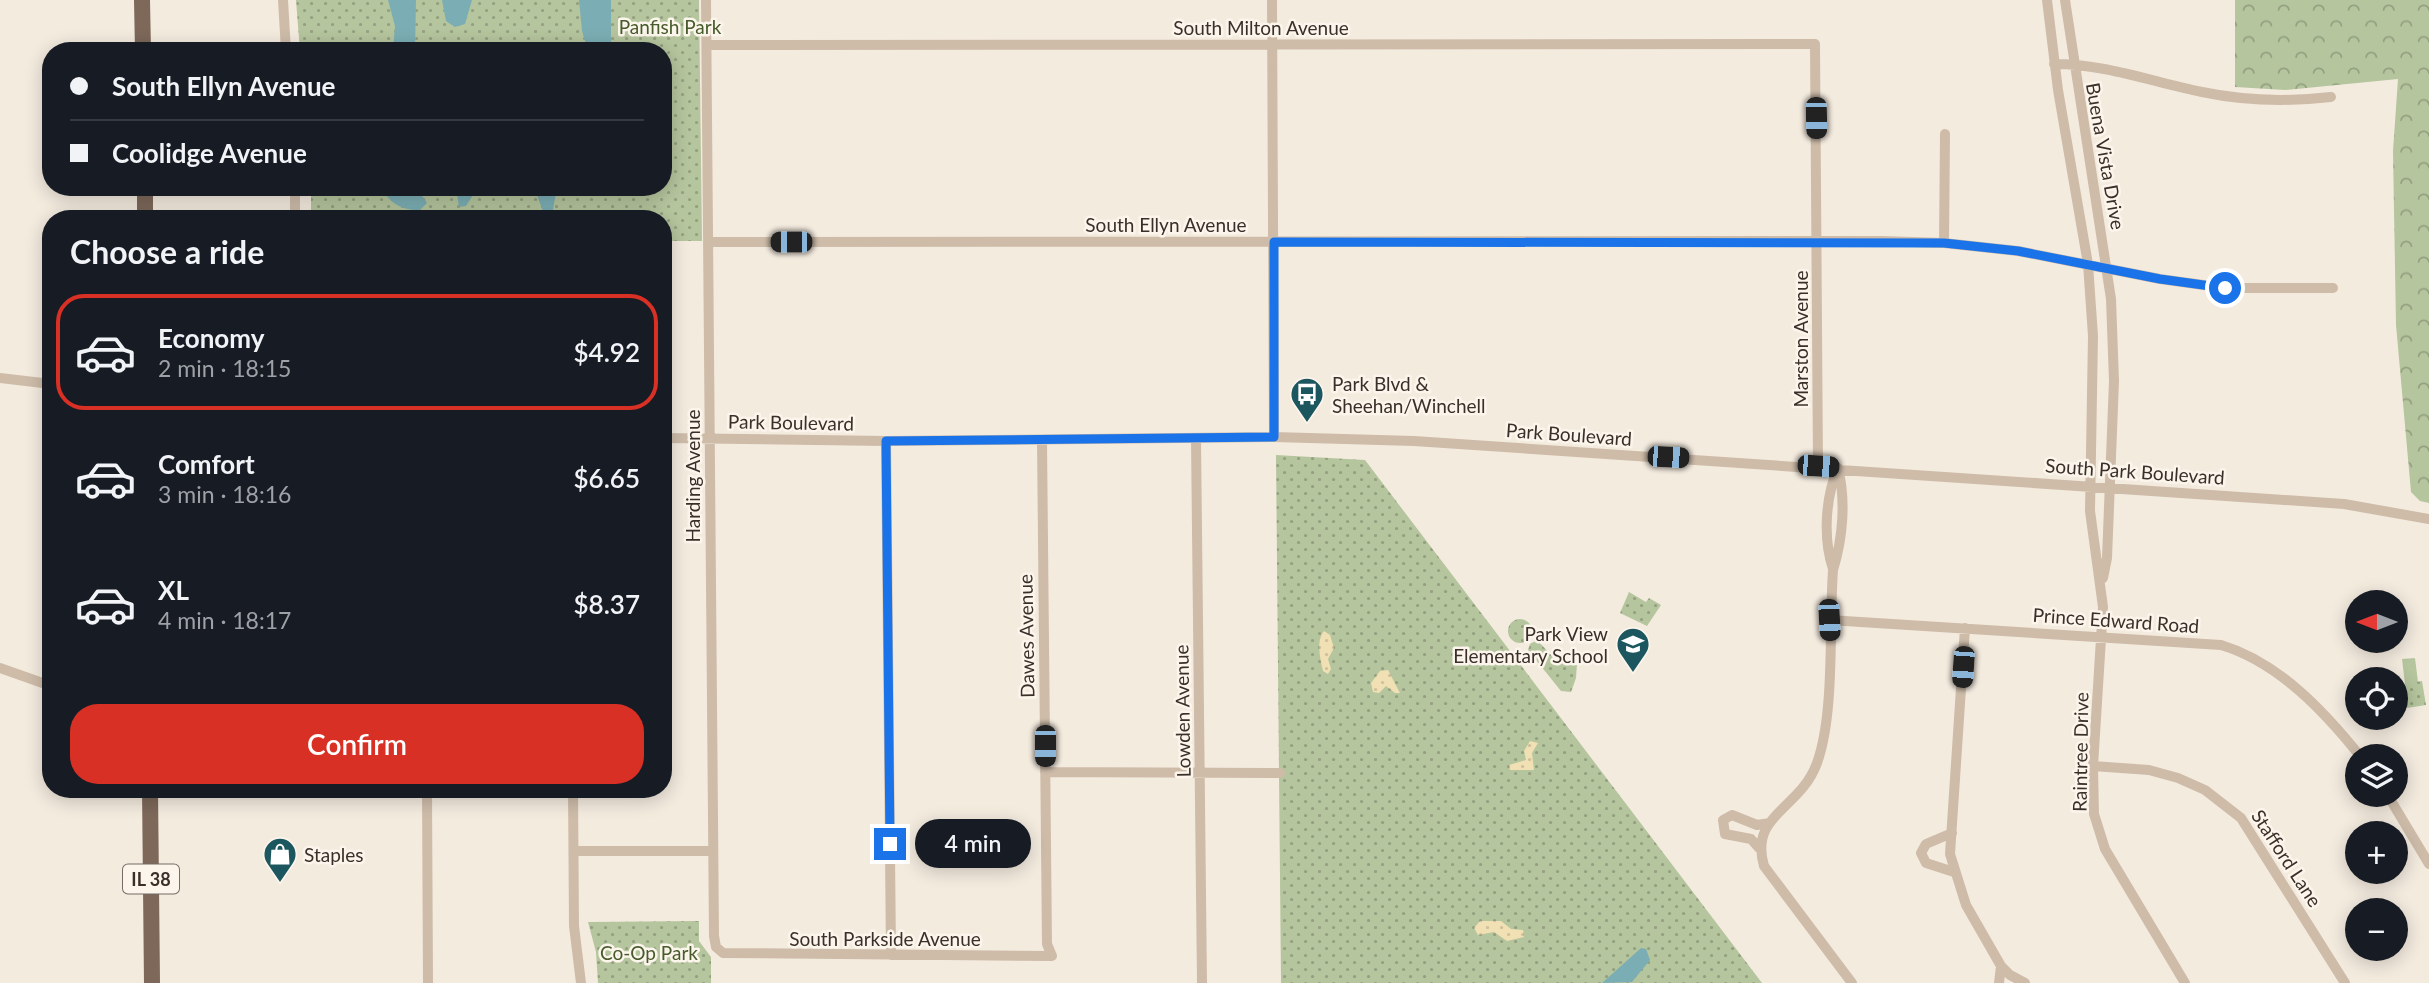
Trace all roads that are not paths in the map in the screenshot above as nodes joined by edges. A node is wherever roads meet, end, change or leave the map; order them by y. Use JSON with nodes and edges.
{"nodes":[{"id":1,"x":142,"y":0,"type":"edge"},
{"id":2,"x":283,"y":0,"type":"edge"},
{"id":3,"x":706,"y":0,"type":"edge"},
{"id":4,"x":1272,"y":0,"type":"edge"},
{"id":5,"x":2047,"y":0,"type":"edge"},
{"id":6,"x":2065,"y":0,"type":"edge"},
{"id":7,"x":143,"y":42,"type":"edge"},
{"id":8,"x":285,"y":42,"type":"edge"},
{"id":9,"x":1272,"y":44,"type":"junction"},
{"id":10,"x":1815,"y":44,"type":"joint"},
{"id":11,"x":707,"y":45,"type":"junction"},
{"id":12,"x":2054,"y":64,"type":"junction"},
{"id":13,"x":2072,"y":64,"type":"junction"},
{"id":14,"x":2331,"y":97,"type":"dead end"},
{"id":15,"x":1945,"y":134,"type":"dead end"},
{"id":16,"x":708,"y":242,"type":"junction"},
{"id":17,"x":1274,"y":242,"type":"junction"},
{"id":18,"x":1818,"y":242,"type":"junction"},
{"id":19,"x":1944,"y":243,"type":"junction"},
{"id":20,"x":2088,"y":264,"type":"junction"},
{"id":21,"x":2108,"y":268,"type":"junction"},
{"id":22,"x":2333,"y":288,"type":"dead end"},
{"id":23,"x":0,"y":377,"type":"edge"},
{"id":24,"x":42,"y":383,"type":"edge"},
{"id":25,"x":1274,"y":437,"type":"junction"},
{"id":26,"x":672,"y":438,"type":"edge"},
{"id":27,"x":710,"y":438,"type":"junction"},
{"id":28,"x":1196,"y":439,"type":"junction"},
{"id":29,"x":1042,"y":440,"type":"junction"},
{"id":30,"x":886,"y":441,"type":"junction"},
{"id":31,"x":1818,"y":466,"type":"junction"},
{"id":32,"x":1838,"y":468,"type":"junction"},
{"id":33,"x":2092,"y":485,"type":"junction"},
{"id":34,"x":2110,"y":487,"type":"junction"},
{"id":35,"x":2429,"y":519,"type":"edge"},
{"id":36,"x":2102,"y":582,"type":"junction"},
{"id":37,"x":1829,"y":620,"type":"junction"},
{"id":38,"x":1965,"y":628,"type":"junction"},
{"id":39,"x":2102,"y":636,"type":"junction"},
{"id":40,"x":0,"y":668,"type":"edge"},
{"id":41,"x":42,"y":683,"type":"edge"},
{"id":42,"x":2349,"y":744,"type":"edge"},
{"id":43,"x":2093,"y":766,"type":"junction"},
{"id":44,"x":1045,"y":772,"type":"junction"},
{"id":45,"x":1200,"y":773,"type":"junction"},
{"id":46,"x":1280,"y":773,"type":"dead end"},
{"id":47,"x":150,"y":798,"type":"edge"},
{"id":48,"x":426,"y":798,"type":"edge"},
{"id":49,"x":573,"y":798,"type":"edge"},
{"id":50,"x":2395,"y":807,"type":"edge"},
{"id":51,"x":1770,"y":823,"type":"junction"},
{"id":52,"x":1952,"y":833,"type":"junction"},
{"id":53,"x":1759,"y":848,"type":"junction"},
{"id":54,"x":573,"y":851,"type":"junction"},
{"id":55,"x":713,"y":851,"type":"junction"},
{"id":56,"x":2429,"y":864,"type":"edge"},
{"id":57,"x":1954,"y":872,"type":"junction"},
{"id":58,"x":719,"y":950,"type":"joint"},
{"id":59,"x":891,"y":955,"type":"junction"},
{"id":60,"x":1052,"y":956,"type":"joint"},
{"id":61,"x":2001,"y":966,"type":"junction"},
{"id":62,"x":152,"y":983,"type":"edge"},
{"id":63,"x":428,"y":983,"type":"edge"},
{"id":64,"x":581,"y":983,"type":"edge"},
{"id":65,"x":1202,"y":983,"type":"edge"},
{"id":66,"x":1852,"y":983,"type":"edge"},
{"id":67,"x":1999,"y":983,"type":"edge"},
{"id":68,"x":2025,"y":983,"type":"edge"},
{"id":69,"x":2185,"y":983,"type":"edge"},
{"id":70,"x":2345,"y":983,"type":"edge"}],
"edges":[{"from":1,"to":7,"type":"main road"},
{"from":2,"to":8,"type":"street"},
{"from":3,"to":11,"type":"street","name":"Harding Avenue"},
{"from":4,"to":9,"type":"street"},
{"from":5,"to":12,"type":"street","name":"Buena Vista Drive"},
{"from":6,"to":13,"type":"street","name":"Buena Vista Drive"},
{"from":9,"to":10,"type":"street","name":"South Milton Avenue"},
{"from":9,"to":11,"type":"street","name":"South Milton Avenue"},
{"from":9,"to":17,"type":"street"},
{"from":10,"to":18,"type":"street","name":"Marston Avenue"},
{"from":11,"to":16,"type":"street","name":"Harding Avenue"},
{"from":12,"to":13,"type":"street"},
{"from":12,"to":20,"type":"street","name":"Buena Vista Drive"},
{"from":13,"to":14,"type":"street"},
{"from":13,"to":21,"type":"street","name":"Buena Vista Drive"},
{"from":15,"to":19,"type":"street"},
{"from":16,"to":17,"type":"street","name":"South Ellyn Avenue"},
{"from":16,"to":27,"type":"street","name":"Harding Avenue"},
{"from":17,"to":18,"type":"street","name":"South Ellyn Avenue"},
{"from":17,"to":25,"type":"street"},
{"from":18,"to":19,"type":"street","name":"South Ellyn Avenue"},
{"from":18,"to":31,"type":"street","name":"Marston Avenue"},
{"from":19,"to":20,"type":"street","name":"South Ellyn Avenue"},
{"from":20,"to":21,"type":"street","name":"South Ellyn Avenue"},
{"from":20,"to":33,"type":"street","name":"Buena Vista Drive"},
{"from":21,"to":22,"type":"street","name":"South Ellyn Avenue"},
{"from":21,"to":34,"type":"street","name":"Buena Vista Drive"},
{"from":23,"to":24,"type":"street"},
{"from":25,"to":28,"type":"street","name":"Park Boulevard"},
{"from":25,"to":31,"type":"street","name":"Park Boulevard"},
{"from":26,"to":27,"type":"street"},
{"from":27,"to":30,"type":"street","name":"Park Boulevard"},
{"from":27,"to":55,"type":"street","name":"Harding Avenue"},
{"from":28,"to":29,"type":"street","name":"Park Boulevard"},
{"from":28,"to":45,"type":"street","name":"Lowden Avenue"},
{"from":29,"to":30,"type":"street","name":"Park Boulevard"},
{"from":29,"to":44,"type":"street","name":"Dawes Avenue"},
{"from":30,"to":59,"type":"street"},
{"from":31,"to":32,"type":"street","name":"Park Boulevard"},
{"from":32,"to":33,"type":"street","name":"South Park Boulevard"},
{"from":32,"to":37,"type":"street"},
{"from":33,"to":34,"type":"street","name":"South Park Boulevard"},
{"from":33,"to":36,"type":"street","name":"Raintree Drive"},
{"from":34,"to":35,"type":"street","name":"South Park Boulevard"},
{"from":34,"to":36,"type":"street","name":"Raintree Drive"},
{"from":36,"to":39,"type":"street","name":"Raintree Drive"},
{"from":37,"to":38,"type":"street","name":"Prince Edward Road"},
{"from":37,"to":51,"type":"street"},
{"from":38,"to":39,"type":"street","name":"Prince Edward Road"},
{"from":38,"to":52,"type":"street"},
{"from":39,"to":42,"type":"street","name":"Prince Edward Road"},
{"from":39,"to":43,"type":"street","name":"Raintree Drive"},
{"from":40,"to":41,"type":"street"},
{"from":43,"to":69,"type":"street","name":"Raintree Drive"},
{"from":43,"to":70,"type":"street","name":"Stafford Lane"},
{"from":44,"to":45,"type":"street"},
{"from":44,"to":60,"type":"street","name":"Dawes Avenue"},
{"from":45,"to":46,"type":"street"},
{"from":45,"to":65,"type":"street","name":"Lowden Avenue"},
{"from":47,"to":62,"type":"main road","number":"IL 38"},
{"from":48,"to":63,"type":"street"},
{"from":49,"to":54,"type":"street"},
{"from":50,"to":56,"type":"street"},
{"from":51,"to":53,"type":"street"},
{"from":51,"to":53,"type":"street"},
{"from":52,"to":57,"type":"street"},
{"from":52,"to":57,"type":"street"},
{"from":53,"to":66,"type":"street"},
{"from":54,"to":55,"type":"street"},
{"from":54,"to":64,"type":"street"},
{"from":55,"to":58,"type":"street","name":"Harding Avenue"},
{"from":57,"to":61,"type":"street"},
{"from":58,"to":59,"type":"street","name":"South Parkside Avenue"},
{"from":59,"to":60,"type":"street","name":"South Parkside Avenue"},
{"from":61,"to":67,"type":"street"},
{"from":61,"to":68,"type":"street"}]}
